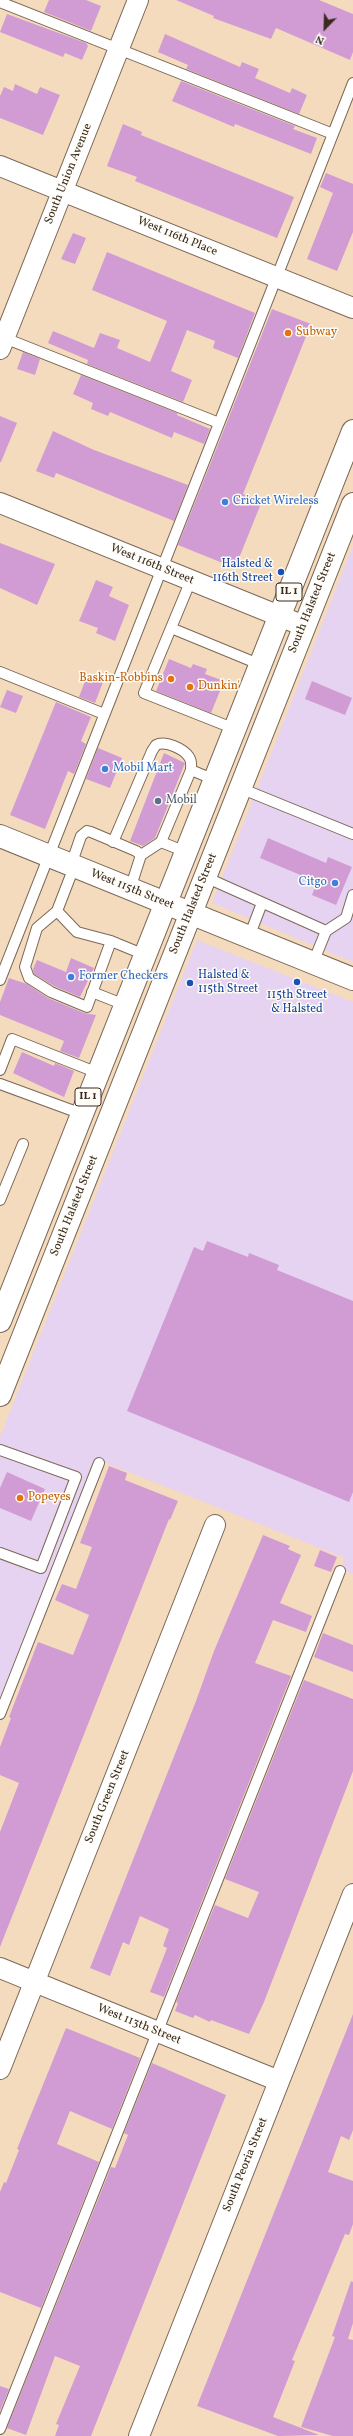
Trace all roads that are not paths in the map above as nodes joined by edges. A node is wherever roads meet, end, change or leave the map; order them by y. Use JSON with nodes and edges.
{"nodes":[{"id":1,"x":138,"y":0,"type":"edge"},
{"id":2,"x":0,"y":2,"type":"edge"},
{"id":3,"x":118,"y":49,"type":"junction"},
{"id":4,"x":353,"y":83,"type":"edge"},
{"id":5,"x":333,"y":134,"type":"junction"},
{"id":6,"x":0,"y":166,"type":"edge"},
{"id":7,"x":62,"y":190,"type":"junction"},
{"id":8,"x":276,"y":277,"type":"junction"},
{"id":9,"x":353,"y":307,"type":"edge"},
{"id":10,"x":1,"y":341,"type":"edge"},
{"id":11,"x":219,"y":423,"type":"junction"},
{"id":12,"x":353,"y":431,"type":"edge"},
{"id":13,"x":0,"y":503,"type":"edge"},
{"id":14,"x":353,"y":504,"type":"edge"},
{"id":15,"x":162,"y":569,"type":"junction"},
{"id":16,"x":191,"y":580,"type":"junction"},
{"id":17,"x":280,"y":616,"type":"junction"},
{"id":18,"x":304,"y":626,"type":"junction"},
{"id":19,"x":171,"y":628,"type":"junction"},
{"id":20,"x":261,"y":665,"type":"junction"},
{"id":21,"x":0,"y":672,"type":"edge"},
{"id":22,"x":104,"y":714,"type":"junction"},
{"id":23,"x":235,"y":730,"type":"junction"},
{"id":24,"x":191,"y":770,"type":"junction"},
{"id":25,"x":215,"y":780,"type":"junction"},
{"id":26,"x":240,"y":788,"type":"junction"},
{"id":27,"x":353,"y":834,"type":"edge"},
{"id":28,"x":0,"y":836,"type":"edge"},
{"id":29,"x":113,"y":842,"type":"junction"},
{"id":30,"x":161,"y":842,"type":"junction"},
{"id":31,"x":186,"y":852,"type":"junction"},
{"id":32,"x":141,"y":855,"type":"junction"},
{"id":33,"x":49,"y":856,"type":"junction"},
{"id":34,"x":72,"y":866,"type":"junction"},
{"id":35,"x":205,"y":877,"type":"junction"},
{"id":36,"x":130,"y":889,"type":"junction"},
{"id":37,"x":353,"y":895,"type":"edge"},
{"id":38,"x":166,"y":903,"type":"junction"},
{"id":39,"x":262,"y":903,"type":"junction"},
{"id":40,"x":57,"y":911,"type":"junction"},
{"id":41,"x":191,"y":913,"type":"junction"},
{"id":42,"x":326,"y":931,"type":"junction"},
{"id":43,"x":249,"y":937,"type":"junction"},
{"id":44,"x":111,"y":941,"type":"junction"},
{"id":45,"x":145,"y":955,"type":"junction"},
{"id":46,"x":313,"y":963,"type":"junction"},
{"id":47,"x":353,"y":979,"type":"edge"},
{"id":48,"x":0,"y":980,"type":"edge"},
{"id":49,"x":92,"y":992,"type":"junction"},
{"id":50,"x":125,"y":1005,"type":"junction"},
{"id":51,"x":0,"y":1070,"type":"edge"},
{"id":52,"x":98,"y":1073,"type":"junction"},
{"id":53,"x":0,"y":1084,"type":"edge"},
{"id":54,"x":82,"y":1114,"type":"junction"},
{"id":55,"x":23,"y":1144,"type":"dead end"},
{"id":56,"x":1,"y":1196,"type":"edge"},
{"id":57,"x":0,"y":1321,"type":"edge"},
{"id":58,"x":0,"y":1395,"type":"edge"},
{"id":59,"x":0,"y":1450,"type":"edge"},
{"id":60,"x":99,"y":1463,"type":"dead end"},
{"id":61,"x":215,"y":1525,"type":"dead end"},
{"id":62,"x":0,"y":1553,"type":"edge"},
{"id":63,"x":340,"y":1571,"type":"dead end"},
{"id":64,"x":0,"y":1714,"type":"edge"},
{"id":65,"x":353,"y":1894,"type":"edge"},
{"id":66,"x":0,"y":1968,"type":"edge"},
{"id":67,"x":34,"y":1982,"type":"junction"},
{"id":68,"x":157,"y":2032,"type":"junction"},
{"id":69,"x":0,"y":2069,"type":"edge"},
{"id":70,"x":279,"y":2081,"type":"junction"},
{"id":71,"x":0,"y":2429,"type":"edge"},
{"id":72,"x":139,"y":2436,"type":"edge"}],
"edges":[{"from":1,"to":3,"type":"street","name":"South Union Avenue"},
{"from":2,"to":3,"type":"lane"},
{"from":3,"to":5,"type":"lane"},
{"from":3,"to":7,"type":"street","name":"South Union Avenue"},
{"from":4,"to":5,"type":"lane"},
{"from":5,"to":8,"type":"lane"},
{"from":6,"to":7,"type":"street","name":"West 116th Place"},
{"from":7,"to":8,"type":"street","name":"West 116th Place"},
{"from":7,"to":10,"type":"street","name":"South Union Avenue"},
{"from":8,"to":9,"type":"street","name":"West 116th Place"},
{"from":8,"to":11,"type":"lane"},
{"from":10,"to":11,"type":"lane"},
{"from":11,"to":15,"type":"lane"},
{"from":12,"to":17,"type":"main road","number":"IL 1"},
{"from":13,"to":15,"type":"street","name":"West 116th Street"},
{"from":14,"to":18,"type":"main road","name":"South Halsted Street","number":"IL 1"},
{"from":15,"to":16,"type":"street","name":"West 116th Street"},
{"from":15,"to":22,"type":"lane"},
{"from":16,"to":17,"type":"street","name":"West 116th Street"},
{"from":16,"to":19,"type":"lane"},
{"from":17,"to":18,"type":"street","name":"West 116th Street"},
{"from":17,"to":20,"type":"main road","number":"IL 1"},
{"from":18,"to":26,"type":"main road","name":"South Halsted Street","number":"IL 1"},
{"from":19,"to":20,"type":"lane"},
{"from":19,"to":23,"type":"lane"},
{"from":20,"to":23,"type":"main road","number":"IL 1"},
{"from":21,"to":22,"type":"lane"},
{"from":22,"to":33,"type":"lane"},
{"from":23,"to":25,"type":"main road","number":"IL 1"},
{"from":24,"to":25,"type":"lane"},
{"from":24,"to":29,"type":"lane"},
{"from":24,"to":30,"type":"lane"},
{"from":25,"to":31,"type":"main road","number":"IL 1"},
{"from":26,"to":27,"type":"lane"},
{"from":26,"to":35,"type":"main road","name":"South Halsted Street","number":"IL 1"},
{"from":28,"to":33,"type":"main road","name":"West 115th Street"},
{"from":29,"to":32,"type":"lane"},
{"from":29,"to":34,"type":"lane"},
{"from":30,"to":31,"type":"lane"},
{"from":30,"to":32,"type":"lane"},
{"from":31,"to":38,"type":"main road","number":"IL 1"},
{"from":32,"to":36,"type":"lane"},
{"from":33,"to":34,"type":"main road","name":"West 115th Street"},
{"from":33,"to":48,"type":"lane"},
{"from":34,"to":36,"type":"main road","name":"West 115th Street"},
{"from":34,"to":40,"type":"lane"},
{"from":35,"to":39,"type":"lane"},
{"from":35,"to":41,"type":"main road","name":"South Halsted Street","number":"IL 1"},
{"from":36,"to":38,"type":"main road","name":"West 115th Street"},
{"from":37,"to":42,"type":"lane"},
{"from":38,"to":41,"type":"main road","name":"West 115th Street"},
{"from":38,"to":45,"type":"main road","number":"IL 1"},
{"from":39,"to":42,"type":"lane"},
{"from":39,"to":43,"type":"lane"},
{"from":40,"to":44,"type":"lane"},
{"from":40,"to":49,"type":"lane"},
{"from":41,"to":43,"type":"main road","name":"West 115th Street"},
{"from":41,"to":58,"type":"main road","name":"South Halsted Street","number":"IL 1"},
{"from":42,"to":46,"type":"lane"},
{"from":43,"to":46,"type":"main road","name":"West 115th Street"},
{"from":44,"to":45,"type":"lane"},
{"from":44,"to":49,"type":"lane"},
{"from":45,"to":50,"type":"main road","number":"IL 1"},
{"from":46,"to":47,"type":"main road","name":"West 115th Street"},
{"from":49,"to":50,"type":"lane"},
{"from":50,"to":52,"type":"main road","number":"IL 1"},
{"from":51,"to":52,"type":"lane"},
{"from":52,"to":54,"type":"main road","number":"IL 1"},
{"from":53,"to":54,"type":"lane"},
{"from":54,"to":57,"type":"main road","number":"IL 1"},
{"from":55,"to":56,"type":"lane"},
{"from":59,"to":62,"type":"lane"},
{"from":60,"to":64,"type":"lane"},
{"from":61,"to":67,"type":"street","name":"South Green Street"},
{"from":63,"to":68,"type":"lane"},
{"from":65,"to":70,"type":"street","name":"South Peoria Street"},
{"from":66,"to":67,"type":"street","name":"West 113th Street"},
{"from":67,"to":68,"type":"street","name":"West 113th Street"},
{"from":67,"to":69,"type":"street","name":"South Green Street"},
{"from":68,"to":70,"type":"street","name":"West 113th Street"},
{"from":68,"to":71,"type":"lane"},
{"from":70,"to":72,"type":"street","name":"South Peoria Street"}]}
